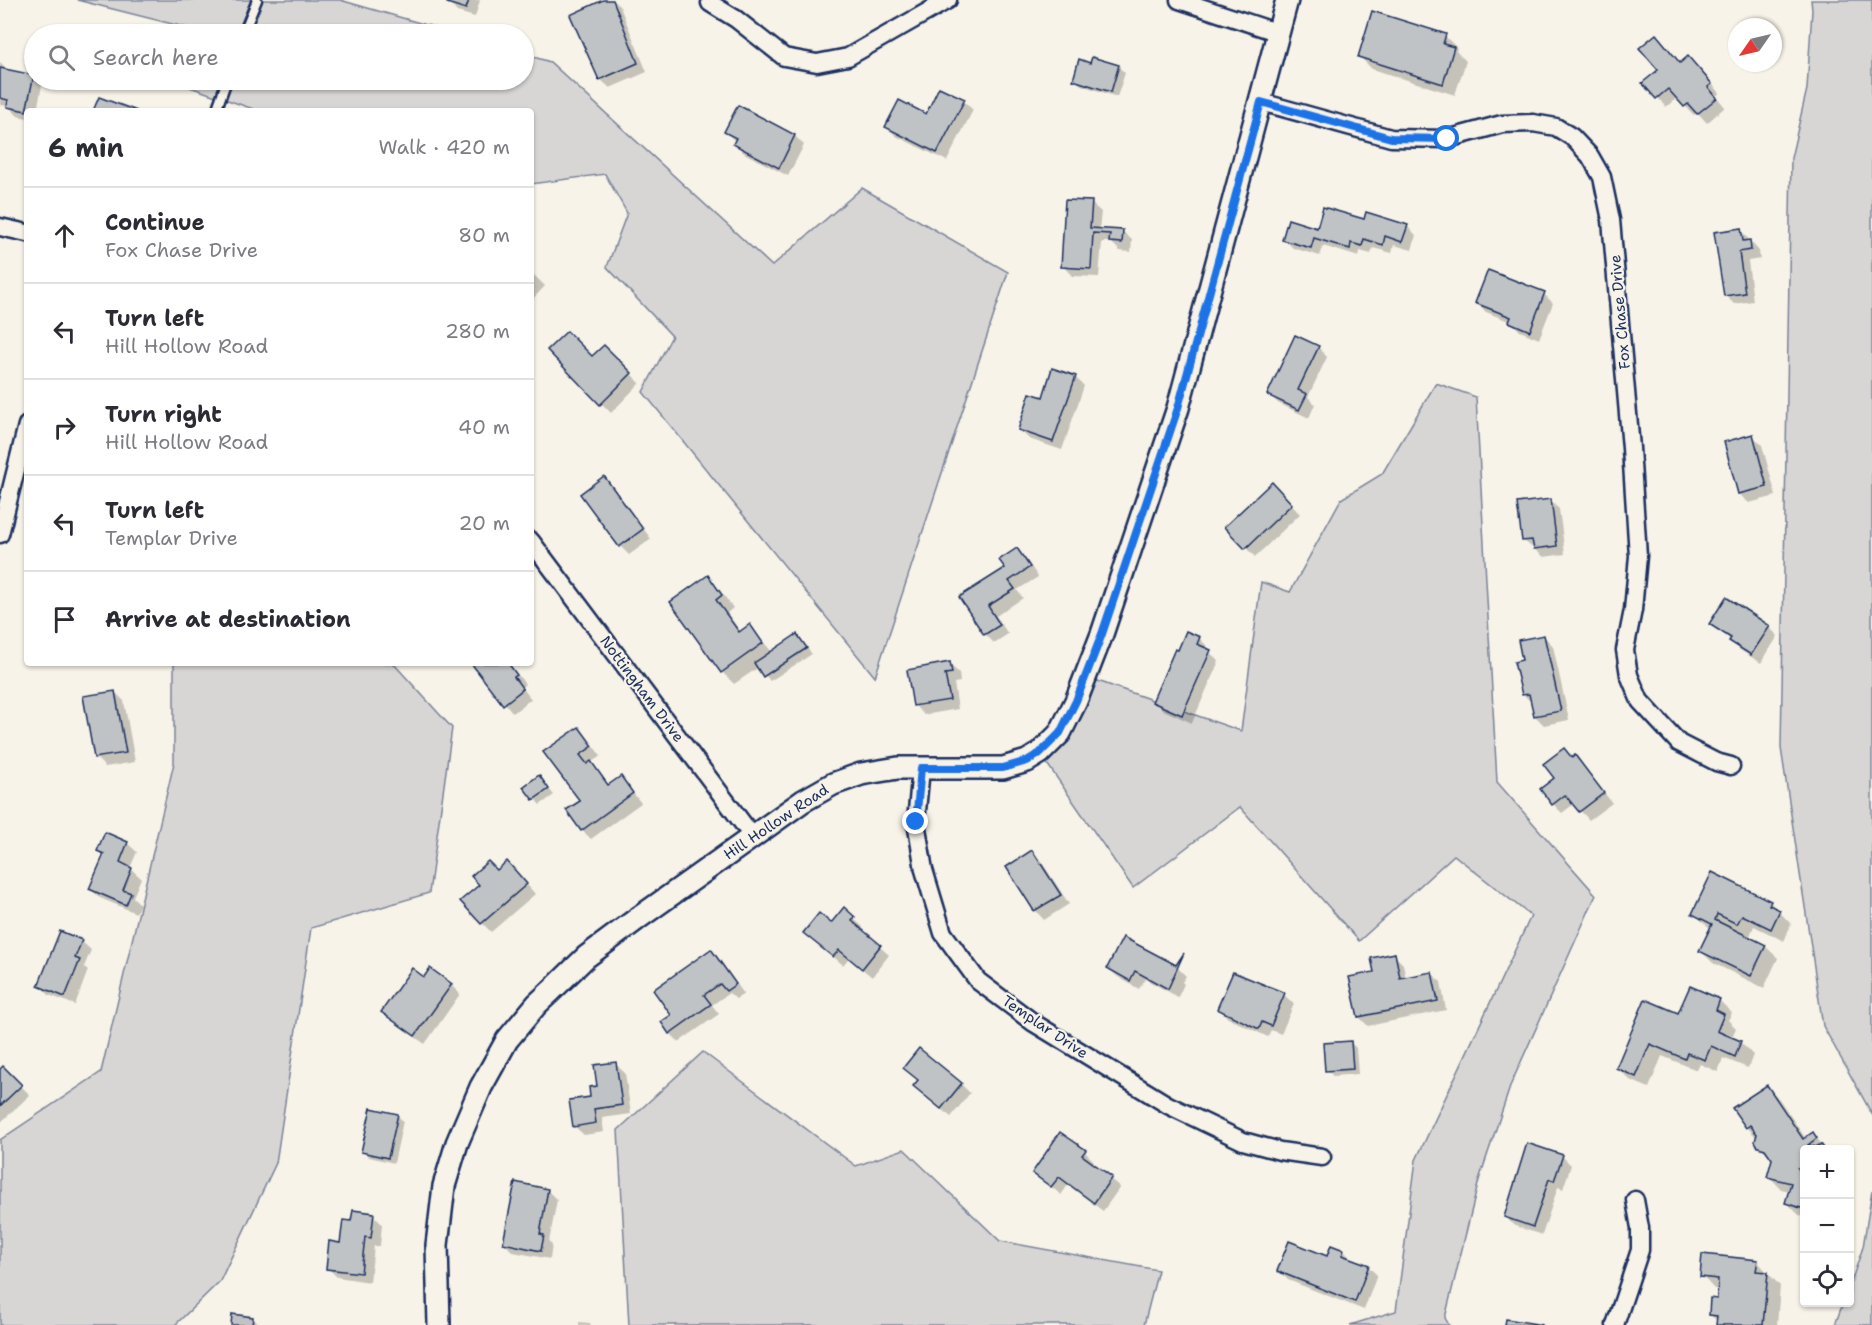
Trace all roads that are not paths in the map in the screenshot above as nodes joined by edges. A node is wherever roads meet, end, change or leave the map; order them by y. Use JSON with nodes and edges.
{"nodes":[{"id":1,"x":258,"y":0,"type":"edge"},
{"id":2,"x":948,"y":0,"type":"edge"},
{"id":3,"x":1179,"y":0,"type":"edge"},
{"id":4,"x":1287,"y":0,"type":"edge"},
{"id":5,"x":710,"y":3,"type":"dead end"},
{"id":6,"x":247,"y":24,"type":"edge"},
{"id":7,"x":1279,"y":33,"type":"junction"},
{"id":8,"x":223,"y":90,"type":"edge"},
{"id":9,"x":1261,"y":102,"type":"junction"},
{"id":10,"x":217,"y":108,"type":"edge"},
{"id":11,"x":0,"y":227,"type":"edge"},
{"id":12,"x":24,"y":232,"type":"edge"},
{"id":13,"x":24,"y":437,"type":"edge"},
{"id":14,"x":0,"y":534,"type":"edge"},
{"id":15,"x":534,"y":545,"type":"edge"},
{"id":16,"x":1731,"y":766,"type":"dead end"},
{"id":17,"x":921,"y":768,"type":"junction"},
{"id":18,"x":753,"y":837,"type":"junction"},
{"id":19,"x":1322,"y":1157,"type":"dead end"},
{"id":20,"x":1635,"y":1200,"type":"dead end"},
{"id":21,"x":439,"y":1325,"type":"edge"},
{"id":22,"x":1615,"y":1325,"type":"edge"}],
"edges":[{"from":1,"to":6,"type":"lane"},
{"from":2,"to":5,"type":"street"},
{"from":3,"to":7,"type":"street"},
{"from":4,"to":7,"type":"street","name":"Hill Hollow Road"},
{"from":7,"to":9,"type":"street","name":"Hill Hollow Road"},
{"from":8,"to":10,"type":"lane"},
{"from":9,"to":16,"type":"street","name":"Fox Chase Drive"},
{"from":9,"to":17,"type":"street","name":"Hill Hollow Road"},
{"from":11,"to":12,"type":"street"},
{"from":13,"to":14,"type":"street"},
{"from":15,"to":18,"type":"street","name":"Nottingham Drive"},
{"from":17,"to":18,"type":"street","name":"Hill Hollow Road"},
{"from":17,"to":19,"type":"street","name":"Templar Drive"},
{"from":18,"to":21,"type":"street","name":"Hill Hollow Road"},
{"from":20,"to":22,"type":"street"}]}
